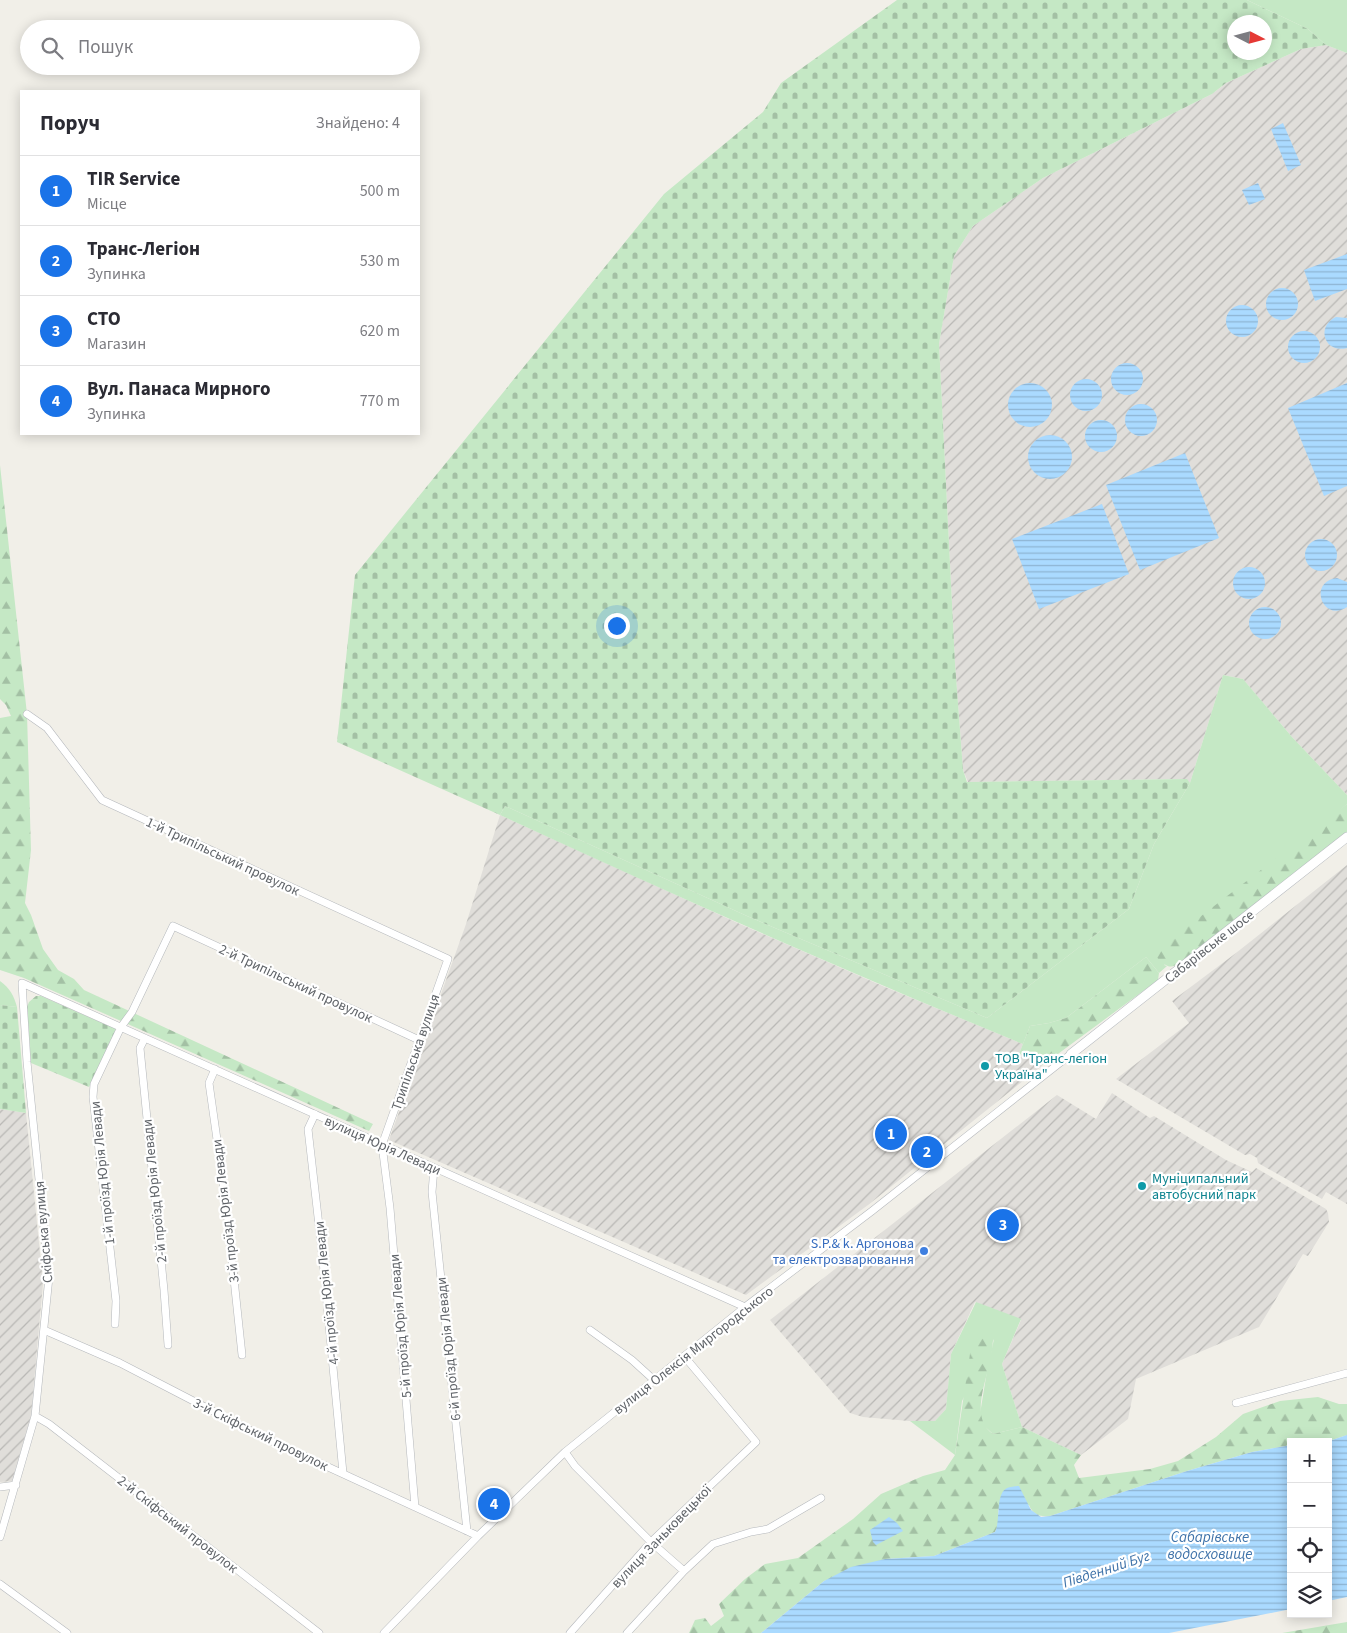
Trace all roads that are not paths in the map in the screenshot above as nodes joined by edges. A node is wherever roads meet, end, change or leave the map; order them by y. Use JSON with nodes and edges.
{"nodes":[{"id":1,"x":27,"y":714,"type":"dead end"},
{"id":2,"x":1347,"y":838,"type":"edge"},
{"id":3,"x":173,"y":926,"type":"joint"},
{"id":4,"x":448,"y":959,"type":"joint"},
{"id":5,"x":22,"y":983,"type":"joint"},
{"id":6,"x":121,"y":1027,"type":"junction"},
{"id":7,"x":144,"y":1038,"type":"junction"},
{"id":8,"x":420,"y":1040,"type":"junction"},
{"id":9,"x":1071,"y":1054,"type":"joint"},
{"id":10,"x":215,"y":1069,"type":"junction"},
{"id":11,"x":315,"y":1114,"type":"junction"},
{"id":12,"x":382,"y":1145,"type":"junction"},
{"id":13,"x":434,"y":1168,"type":"junction"},
{"id":14,"x":745,"y":1307,"type":"junction"},
{"id":15,"x":115,"y":1324,"type":"dead end"},
{"id":16,"x":44,"y":1330,"type":"junction"},
{"id":17,"x":590,"y":1330,"type":"dead end"},
{"id":18,"x":168,"y":1345,"type":"dead end"},
{"id":19,"x":242,"y":1355,"type":"dead end"},
{"id":20,"x":684,"y":1356,"type":"junction"},
{"id":21,"x":1347,"y":1374,"type":"edge"},
{"id":22,"x":654,"y":1380,"type":"junction"},
{"id":23,"x":1236,"y":1403,"type":"dead end"},
{"id":24,"x":35,"y":1416,"type":"junction"},
{"id":25,"x":565,"y":1452,"type":"junction"},
{"id":26,"x":343,"y":1473,"type":"junction"},
{"id":27,"x":16,"y":1485,"type":"junction"},
{"id":28,"x":0,"y":1487,"type":"edge"},
{"id":29,"x":821,"y":1498,"type":"dead end"},
{"id":30,"x":415,"y":1507,"type":"junction"},
{"id":31,"x":467,"y":1531,"type":"junction"},
{"id":32,"x":478,"y":1536,"type":"junction"},
{"id":33,"x":0,"y":1537,"type":"edge"},
{"id":34,"x":651,"y":1542,"type":"junction"},
{"id":35,"x":684,"y":1571,"type":"junction"},
{"id":36,"x":0,"y":1584,"type":"edge"},
{"id":37,"x":67,"y":1633,"type":"edge"},
{"id":38,"x":319,"y":1633,"type":"edge"},
{"id":39,"x":384,"y":1633,"type":"edge"},
{"id":40,"x":570,"y":1633,"type":"edge"},
{"id":41,"x":627,"y":1633,"type":"edge"}],
"edges":[{"from":1,"to":4,"type":"street","name":"1-й Трипільський провулок"},
{"from":2,"to":9,"type":"street","name":"Сабарівське шосе"},
{"from":3,"to":6,"type":"street","name":"1-й проїзд Юрія Левади"},
{"from":3,"to":8,"type":"street","name":"2-й Трипільський провулок"},
{"from":4,"to":8,"type":"street","name":"Трипільська вулиця"},
{"from":5,"to":6,"type":"street","name":"вулиця Юрія Левади"},
{"from":5,"to":16,"type":"street","name":"Скіфська вулиця"},
{"from":6,"to":7,"type":"street","name":"вулиця Юрія Левади"},
{"from":6,"to":15,"type":"street","name":"1-й проїзд Юрія Левади"},
{"from":7,"to":10,"type":"street","name":"вулиця Юрія Левади"},
{"from":7,"to":18,"type":"street","name":"2-й проїзд Юрія Левади"},
{"from":8,"to":12,"type":"street","name":"Трипільська вулиця"},
{"from":9,"to":14,"type":"street","name":"вулиця Олексія Миргородського"},
{"from":10,"to":11,"type":"street","name":"вулиця Юрія Левади"},
{"from":10,"to":19,"type":"street","name":"3-й проїзд Юрія Левади"},
{"from":11,"to":12,"type":"street","name":"вулиця Юрія Левади"},
{"from":11,"to":26,"type":"street","name":"4-й проїзд Юрія Левади"},
{"from":12,"to":13,"type":"street","name":"вулиця Юрія Левади"},
{"from":12,"to":30,"type":"street","name":"5-й проїзд Юрія Левади"},
{"from":13,"to":14,"type":"street","name":"вулиця Юрія Левади"},
{"from":13,"to":31,"type":"street","name":"6-й проїзд Юрія Левади"},
{"from":14,"to":20,"type":"street","name":"вулиця Олексія Миргородського"},
{"from":16,"to":24,"type":"street","name":"Скіфська вулиця"},
{"from":16,"to":26,"type":"street","name":"3-й Скіфський провулок"},
{"from":17,"to":22,"type":"street"},
{"from":20,"to":22,"type":"street","name":"вулиця Олексія Миргородського"},
{"from":20,"to":34,"type":"street","name":"вулиця Заньковецької"},
{"from":21,"to":23,"type":"street"},
{"from":22,"to":25,"type":"street","name":"вулиця Олексія Миргородського"},
{"from":24,"to":27,"type":"street","name":"Скіфська вулиця"},
{"from":24,"to":38,"type":"street","name":"2-й Скіфський провулок"},
{"from":25,"to":32,"type":"street","name":"вулиця Олексія Миргородського"},
{"from":25,"to":34,"type":"street"},
{"from":26,"to":30,"type":"street","name":"3-й Скіфський провулок"},
{"from":27,"to":28,"type":"street"},
{"from":27,"to":33,"type":"street","name":"Скіфська вулиця"},
{"from":29,"to":35,"type":"street"},
{"from":30,"to":31,"type":"street","name":"3-й Скіфський провулок"},
{"from":31,"to":32,"type":"street","name":"3-й Скіфський провулок"},
{"from":32,"to":39,"type":"street","name":"вулиця Олексія Миргородського"},
{"from":34,"to":35,"type":"street"},
{"from":34,"to":40,"type":"street","name":"вулиця Заньковецької"},
{"from":35,"to":41,"type":"street"},
{"from":36,"to":37,"type":"street"}]}
